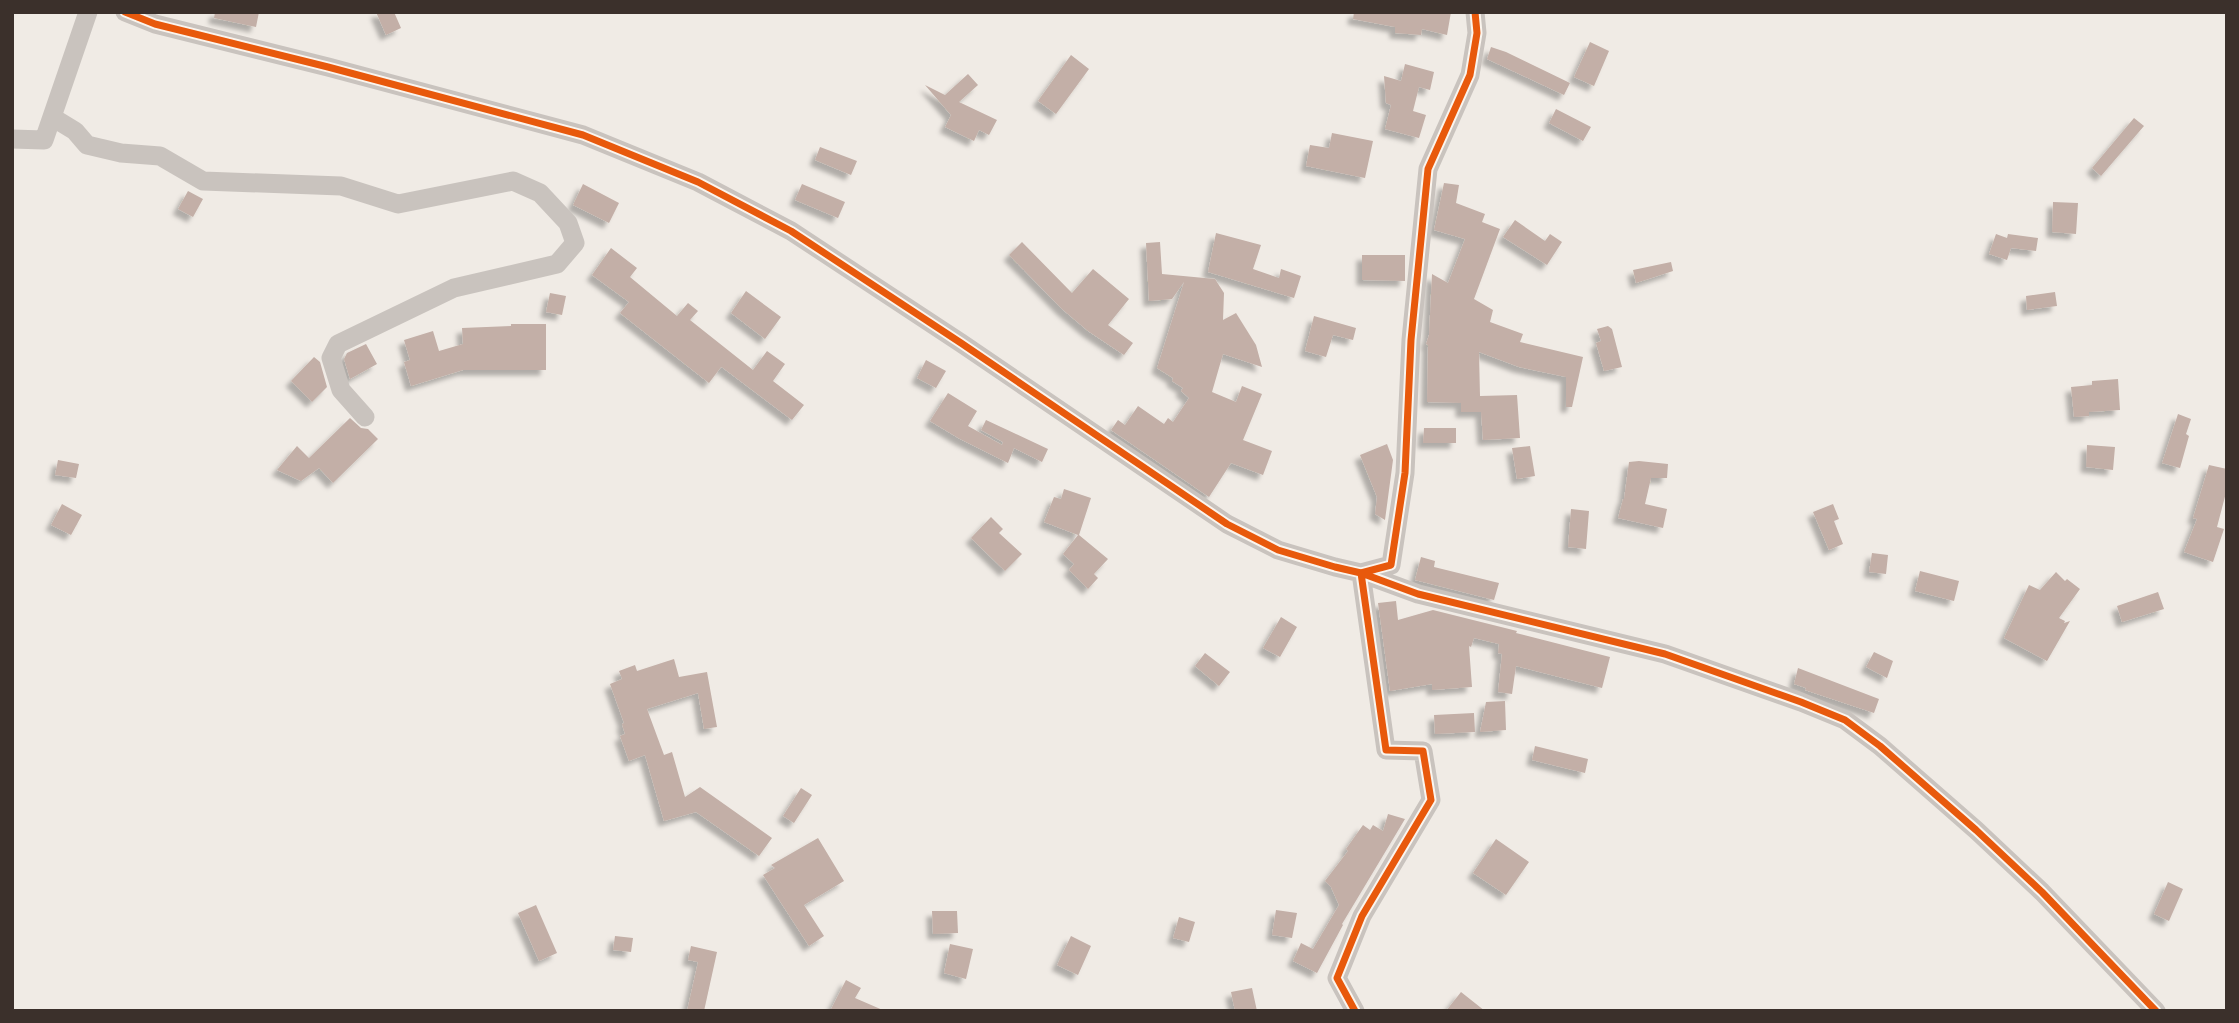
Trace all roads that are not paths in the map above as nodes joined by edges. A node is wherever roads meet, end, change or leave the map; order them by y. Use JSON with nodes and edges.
{"nodes":[{"id":1,"x":88,"y":12,"type":"edge"},
{"id":2,"x":124,"y":12,"type":"edge"},
{"id":3,"x":1475,"y":12,"type":"edge"},
{"id":4,"x":52,"y":117,"type":"junction"},
{"id":5,"x":12,"y":139,"type":"edge"},
{"id":6,"x":365,"y":417,"type":"dead end"},
{"id":7,"x":1361,"y":573,"type":"junction"},
{"id":8,"x":1355,"y":1011,"type":"edge"},
{"id":9,"x":2156,"y":1011,"type":"edge"}],
"edges":[{"from":1,"to":4,"type":"street"},
{"from":2,"to":7,"type":"street"},
{"from":3,"to":7,"type":"street"},
{"from":4,"to":5,"type":"street"},
{"from":4,"to":6,"type":"street"},
{"from":7,"to":8,"type":"street"},
{"from":7,"to":9,"type":"street"}]}
